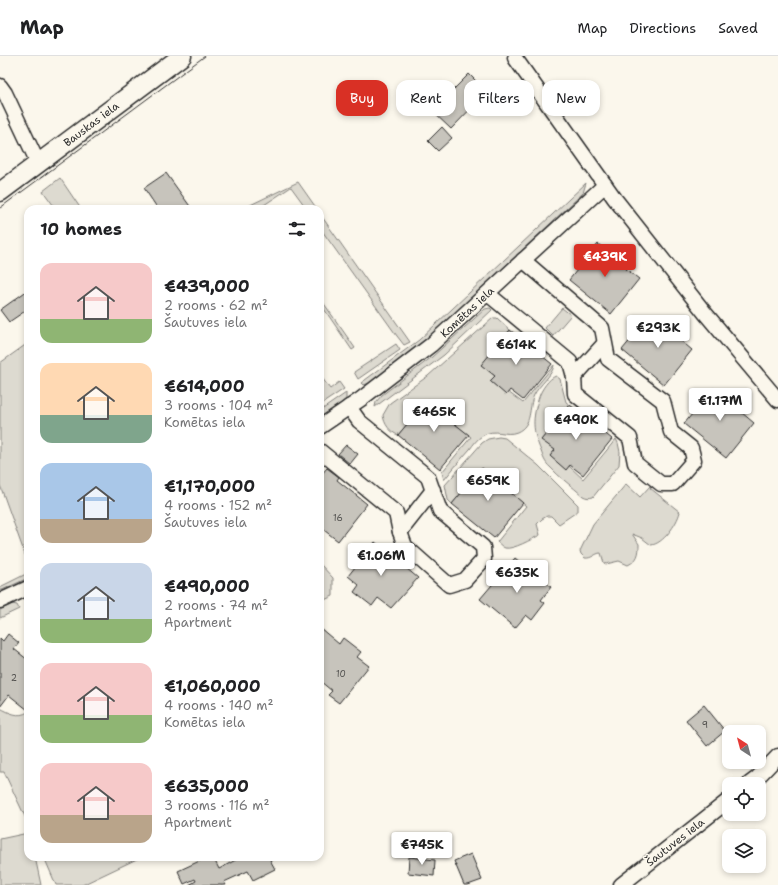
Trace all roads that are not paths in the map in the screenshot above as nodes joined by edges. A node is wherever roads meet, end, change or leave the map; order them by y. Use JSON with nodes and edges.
{"nodes":[{"id":1,"x":182,"y":56,"type":"edge"},
{"id":2,"x":515,"y":58,"type":"dead end"},
{"id":3,"x":0,"y":86,"type":"edge"},
{"id":4,"x":38,"y":163,"type":"junction"},
{"id":5,"x":605,"y":185,"type":"junction"},
{"id":6,"x":0,"y":192,"type":"edge"},
{"id":7,"x":523,"y":260,"type":"junction"},
{"id":8,"x":488,"y":294,"type":"junction"},
{"id":9,"x":604,"y":344,"type":"junction"},
{"id":10,"x":574,"y":377,"type":"junction"},
{"id":11,"x":778,"y":400,"type":"edge"},
{"id":12,"x":349,"y":407,"type":"junction"},
{"id":13,"x":324,"y":424,"type":"edge"},
{"id":14,"x":324,"y":454,"type":"edge"},
{"id":15,"x":433,"y":490,"type":"junction"},
{"id":16,"x":400,"y":532,"type":"junction"},
{"id":17,"x":24,"y":591,"type":"edge"},
{"id":18,"x":0,"y":601,"type":"edge"},
{"id":19,"x":778,"y":756,"type":"edge"},
{"id":20,"x":758,"y":777,"type":"edge"},
{"id":21,"x":722,"y":806,"type":"edge"},
{"id":22,"x":621,"y":885,"type":"edge"}],
"edges":[{"from":1,"to":4,"type":"street","name":"Bauskas iela"},
{"from":2,"to":5,"type":"street"},
{"from":3,"to":4,"type":"street"},
{"from":4,"to":6,"type":"street","name":"Bauskas iela"},
{"from":5,"to":7,"type":"street","name":"Komētas iela"},
{"from":5,"to":11,"type":"street"},
{"from":7,"to":8,"type":"street","name":"Komētas iela"},
{"from":7,"to":9,"type":"street"},
{"from":8,"to":10,"type":"street"},
{"from":8,"to":12,"type":"street","name":"Komētas iela"},
{"from":9,"to":10,"type":"street"},
{"from":9,"to":10,"type":"street"},
{"from":12,"to":13,"type":"street","name":"Komētas iela"},
{"from":12,"to":15,"type":"street"},
{"from":14,"to":16,"type":"street"},
{"from":15,"to":16,"type":"street"},
{"from":15,"to":16,"type":"street"},
{"from":17,"to":18,"type":"street"},
{"from":19,"to":20,"type":"street"},
{"from":21,"to":22,"type":"street","name":"Šautuves iela"}]}
